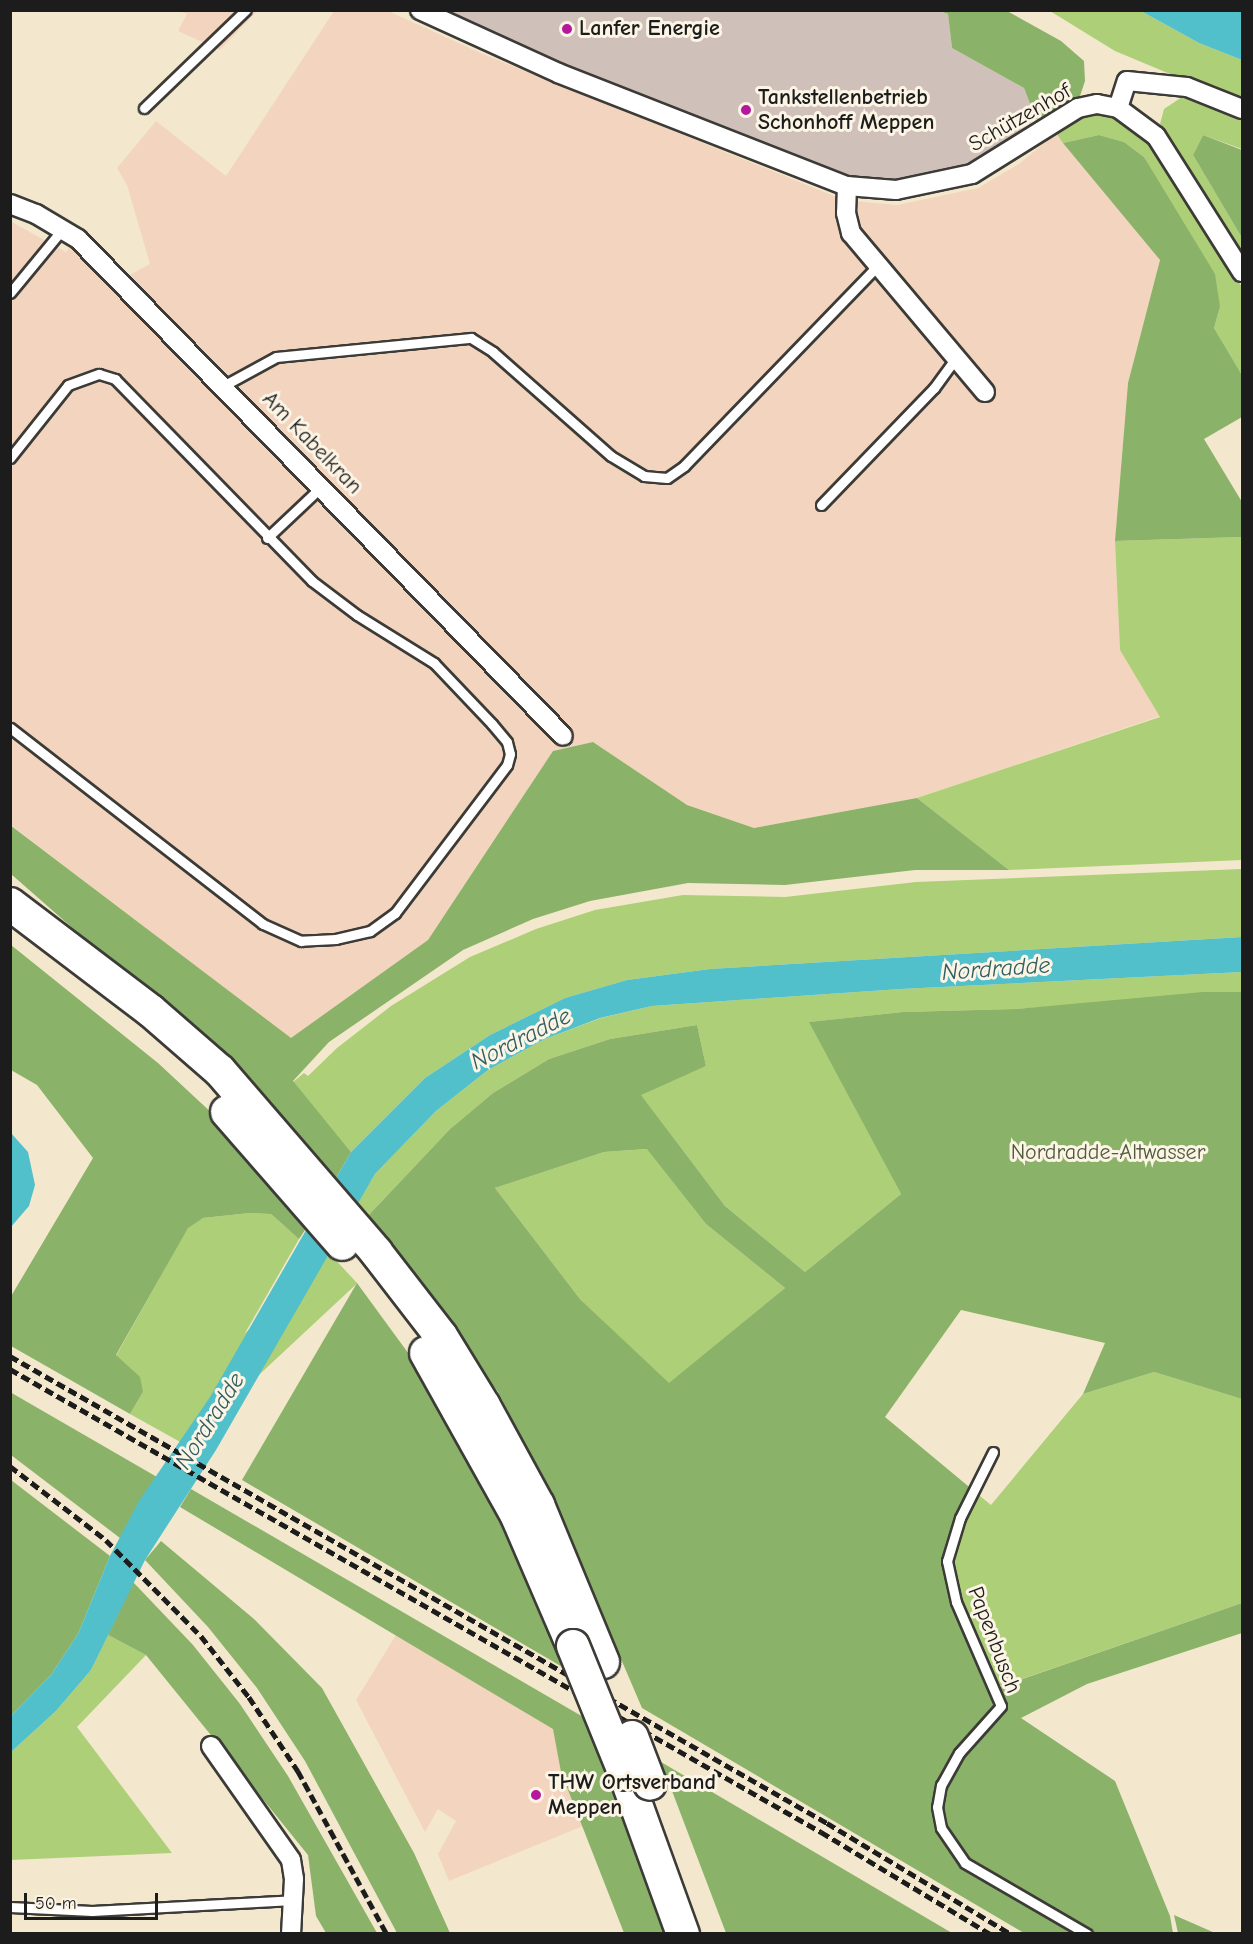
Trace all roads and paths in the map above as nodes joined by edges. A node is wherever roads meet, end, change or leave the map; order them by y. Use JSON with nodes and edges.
{"nodes":[{"id":1,"x":246,"y":10,"type":"edge"},
{"id":2,"x":420,"y":10,"type":"edge"},
{"id":3,"x":144,"y":108,"type":"dead end"},
{"id":4,"x":1118,"y":108,"type":"junction"},
{"id":5,"x":1242,"y":109,"type":"edge"},
{"id":6,"x":848,"y":186,"type":"junction"},
{"id":7,"x":10,"y":204,"type":"edge"},
{"id":8,"x":62,"y":230,"type":"junction"},
{"id":9,"x":877,"y":266,"type":"junction"},
{"id":10,"x":1242,"y":272,"type":"edge"},
{"id":11,"x":10,"y":293,"type":"edge"},
{"id":12,"x":956,"y":358,"type":"junction"},
{"id":13,"x":224,"y":387,"type":"junction"},
{"id":14,"x":985,"y":392,"type":"dead end"},
{"id":15,"x":10,"y":458,"type":"edge"},
{"id":16,"x":321,"y":487,"type":"junction"},
{"id":17,"x":821,"y":505,"type":"dead end"},
{"id":18,"x":267,"y":538,"type":"junction"},
{"id":19,"x":10,"y":728,"type":"edge"},
{"id":20,"x":563,"y":736,"type":"dead end"},
{"id":21,"x":10,"y":904,"type":"edge"},
{"id":22,"x":10,"y":928,"type":"edge"},
{"id":23,"x":306,"y":1185,"type":"junction"},
{"id":24,"x":370,"y":1261,"type":"junction"},
{"id":25,"x":993,"y":1452,"type":"dead end"},
{"id":26,"x":211,"y":1746,"type":"dead end"},
{"id":27,"x":638,"y":1779,"type":"junction"},
{"id":28,"x":293,"y":1900,"type":"junction"},
{"id":29,"x":10,"y":1907,"type":"edge"},
{"id":30,"x":291,"y":1934,"type":"edge"},
{"id":31,"x":683,"y":1934,"type":"edge"},
{"id":32,"x":705,"y":1934,"type":"edge"},
{"id":33,"x":1087,"y":1934,"type":"edge"}],
"edges":[{"from":1,"to":3,"type":"lane"},
{"from":2,"to":6,"type":"street","name":"Schützenhof"},
{"from":4,"to":5,"type":"street"},
{"from":4,"to":6,"type":"street","name":"Schützenhof"},
{"from":4,"to":10,"type":"street"},
{"from":6,"to":9,"type":"street"},
{"from":7,"to":8,"type":"street","name":"Am Kabelkran"},
{"from":8,"to":11,"type":"lane"},
{"from":8,"to":13,"type":"street","name":"Am Kabelkran"},
{"from":9,"to":12,"type":"street"},
{"from":9,"to":13,"type":"lane"},
{"from":12,"to":14,"type":"street"},
{"from":12,"to":17,"type":"lane"},
{"from":13,"to":16,"type":"street","name":"Am Kabelkran"},
{"from":15,"to":18,"type":"lane"},
{"from":16,"to":18,"type":"lane"},
{"from":16,"to":20,"type":"street","name":"Am Kabelkran"},
{"from":18,"to":19,"type":"lane"},
{"from":21,"to":23,"type":"highway"},
{"from":22,"to":23,"type":"highway"},
{"from":23,"to":24,"type":"highway"},
{"from":24,"to":27,"type":"highway","bridge":true},
{"from":24,"to":27,"type":"highway","bridge":true},
{"from":25,"to":33,"type":"lane","name":"Papenbusch"},
{"from":26,"to":28,"type":"street"},
{"from":27,"to":31,"type":"highway"},
{"from":27,"to":32,"type":"highway"},
{"from":28,"to":29,"type":"lane"},
{"from":28,"to":30,"type":"street"}]}
